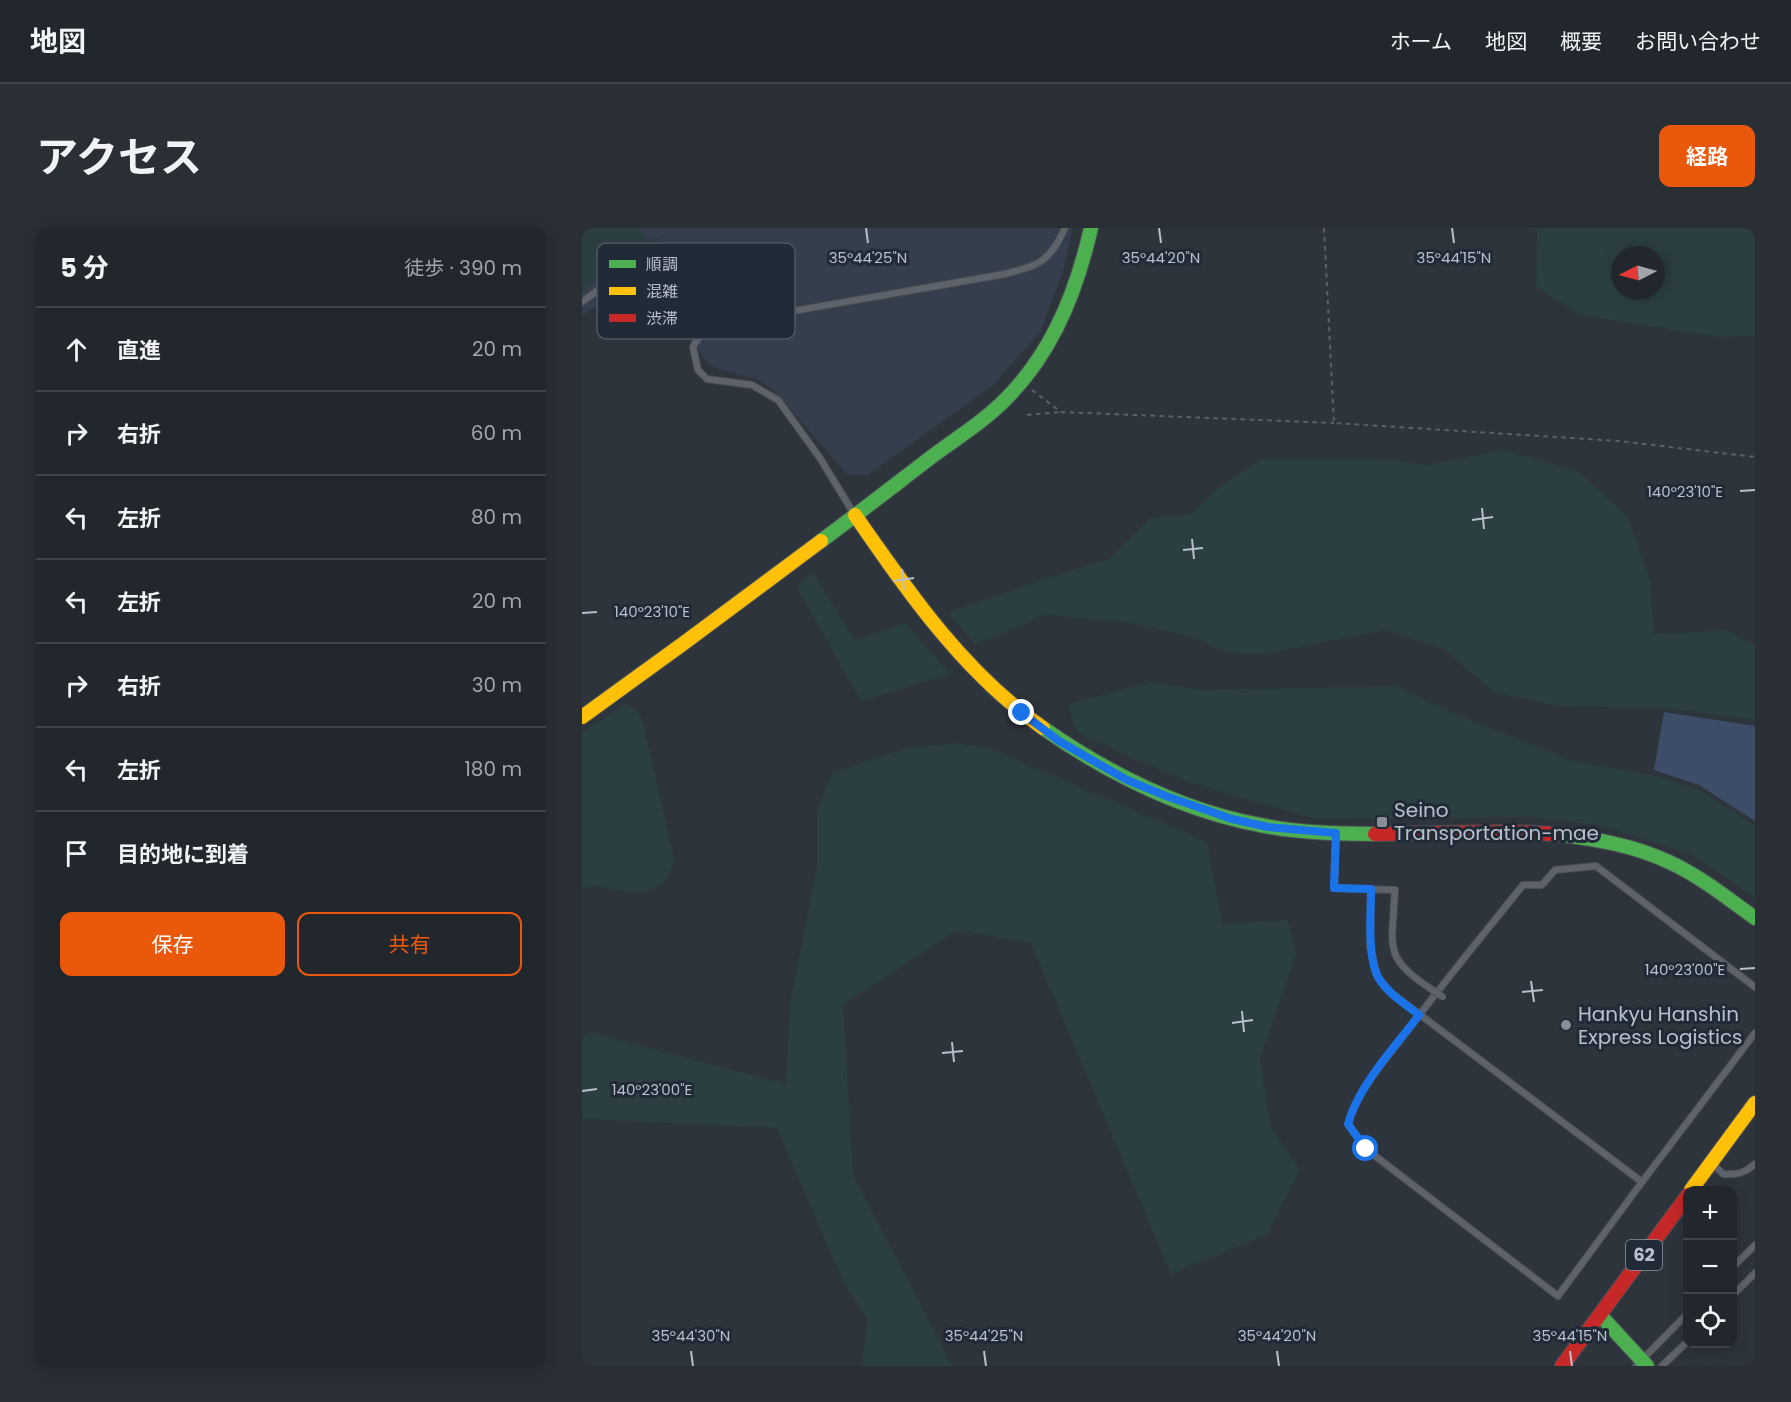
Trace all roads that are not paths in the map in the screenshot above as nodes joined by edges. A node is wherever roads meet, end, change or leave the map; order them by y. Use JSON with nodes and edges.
{"nodes":[{"id":1,"x":1065,"y":228,"type":"edge"},
{"id":2,"x":1091,"y":228,"type":"edge"},
{"id":3,"x":597,"y":291,"type":"edge"},
{"id":4,"x":582,"y":302,"type":"edge"},
{"id":5,"x":795,"y":311,"type":"edge"},
{"id":6,"x":697,"y":339,"type":"edge"},
{"id":7,"x":855,"y":515,"type":"junction"},
{"id":8,"x":582,"y":717,"type":"edge"},
{"id":9,"x":1336,"y":833,"type":"junction"},
{"id":10,"x":1371,"y":889,"type":"junction"},
{"id":11,"x":1755,"y":918,"type":"edge"},
{"id":12,"x":1755,"y":987,"type":"edge"},
{"id":13,"x":1443,"y":997,"type":"dead end"},
{"id":14,"x":1419,"y":1015,"type":"junction"},
{"id":15,"x":1755,"y":1033,"type":"edge"},
{"id":16,"x":1755,"y":1103,"type":"edge"},
{"id":17,"x":1711,"y":1163,"type":"junction"},
{"id":18,"x":1755,"y":1164,"type":"edge"},
{"id":19,"x":1642,"y":1182,"type":"junction"},
{"id":20,"x":1695,"y":1186,"type":"edge"},
{"id":21,"x":1683,"y":1202,"type":"edge"},
{"id":22,"x":1755,"y":1245,"type":"edge"},
{"id":23,"x":1737,"y":1263,"type":"edge"},
{"id":24,"x":1755,"y":1273,"type":"edge"},
{"id":25,"x":1734,"y":1294,"type":"edge"},
{"id":26,"x":1600,"y":1314,"type":"junction"},
{"id":27,"x":1683,"y":1318,"type":"edge"},
{"id":28,"x":1683,"y":1346,"type":"edge"},
{"id":29,"x":1641,"y":1364,"type":"edge"},
{"id":30,"x":1562,"y":1366,"type":"edge"},
{"id":31,"x":1662,"y":1366,"type":"edge"}],
"edges":[{"from":1,"to":5,"type":"lane"},
{"from":2,"to":7,"type":"street"},
{"from":3,"to":4,"type":"lane"},
{"from":6,"to":7,"type":"lane"},
{"from":7,"to":8,"type":"street"},
{"from":7,"to":9,"type":"street"},
{"from":9,"to":10,"type":"lane"},
{"from":9,"to":11,"type":"street"},
{"from":10,"to":13,"type":"lane","bridge":true},
{"from":10,"to":14,"type":"lane"},
{"from":12,"to":14,"type":"lane"},
{"from":14,"to":19,"type":"lane"},
{"from":14,"to":19,"type":"lane"},
{"from":15,"to":19,"type":"lane"},
{"from":16,"to":17,"type":"street"},
{"from":17,"to":18,"type":"lane"},
{"from":17,"to":20,"type":"street"},
{"from":21,"to":26,"type":"street","number":"62"},
{"from":22,"to":23,"type":"lane"},
{"from":24,"to":25,"type":"lane"},
{"from":26,"to":29,"type":"street"},
{"from":26,"to":30,"type":"street","number":"62"},
{"from":27,"to":29,"type":"lane"},
{"from":28,"to":31,"type":"lane"}]}
